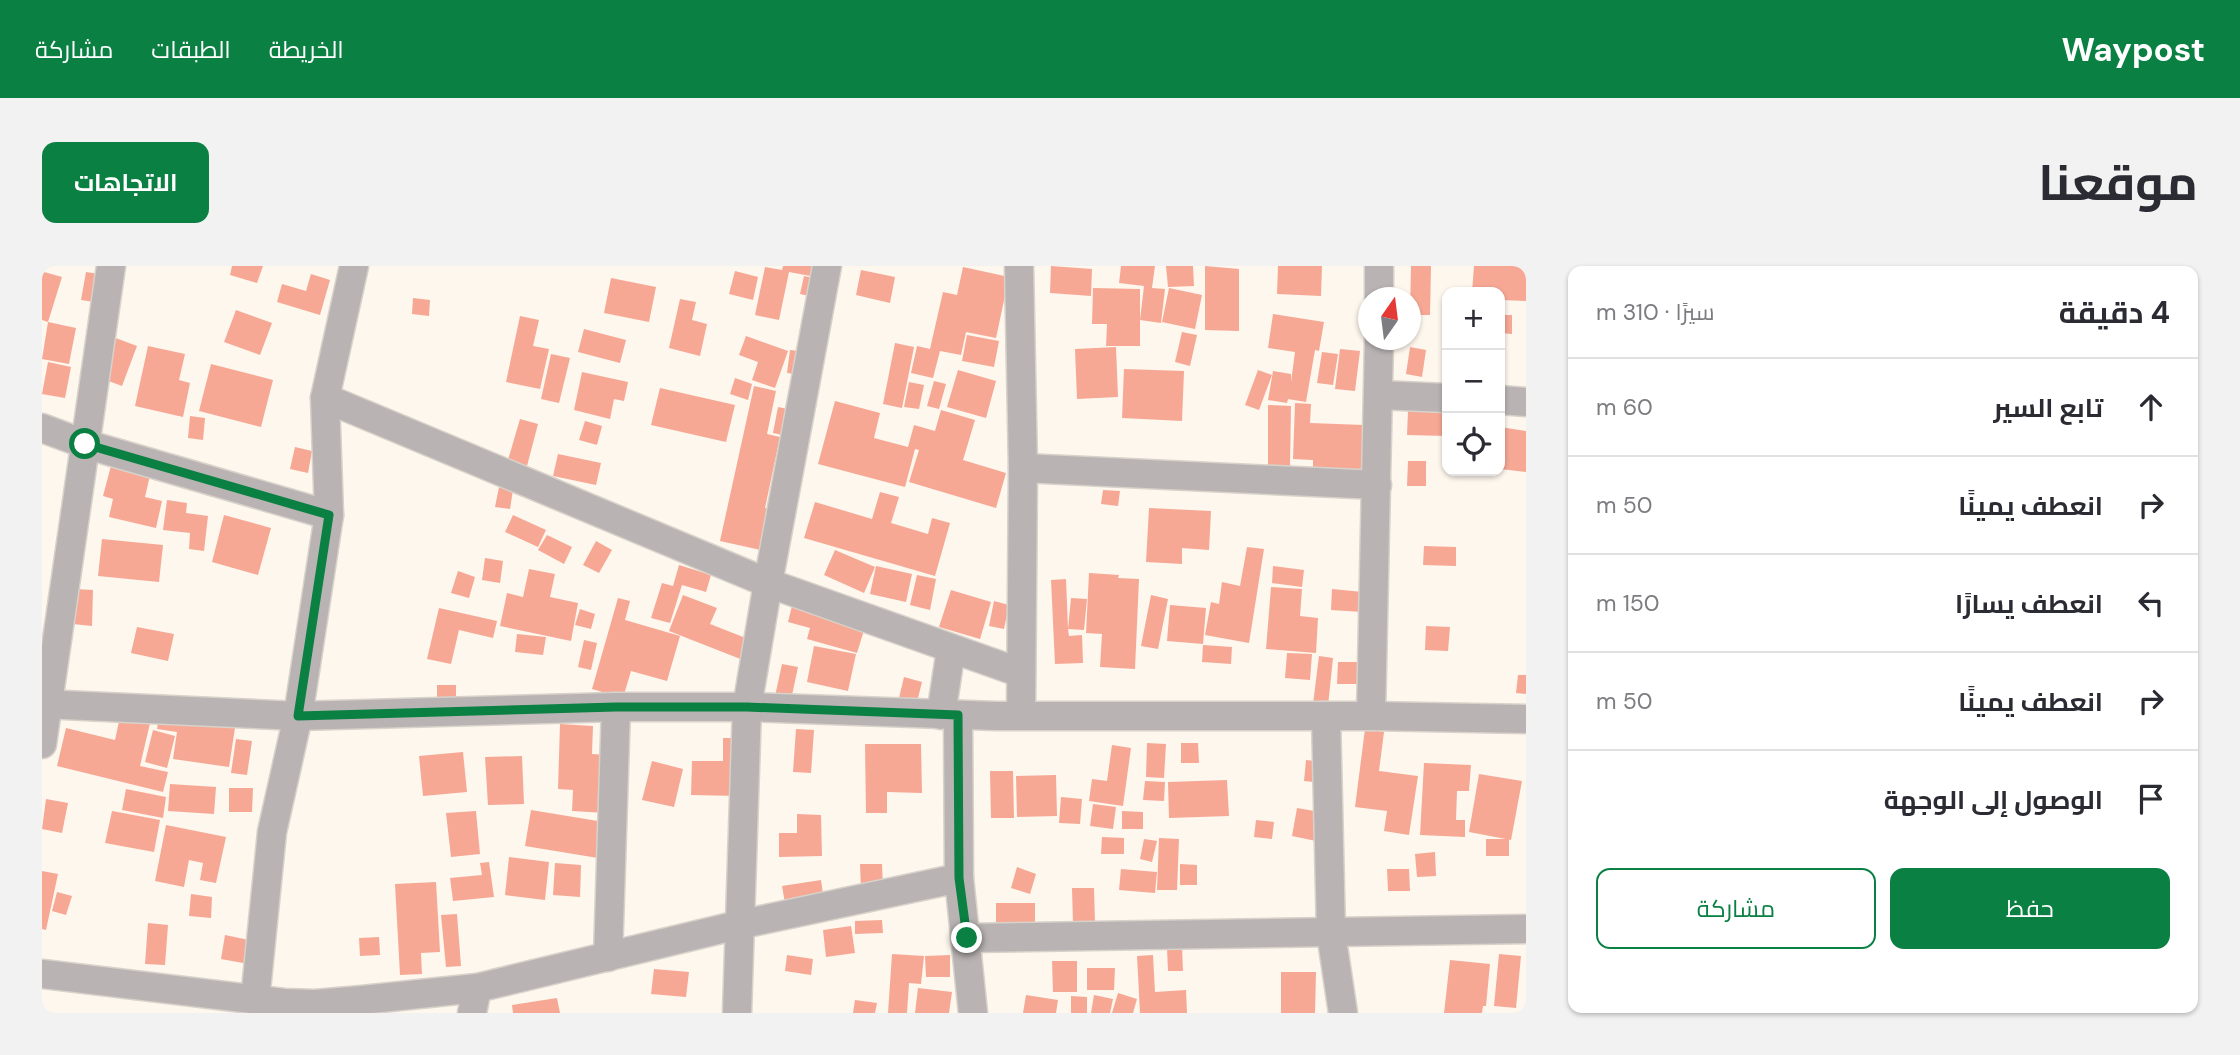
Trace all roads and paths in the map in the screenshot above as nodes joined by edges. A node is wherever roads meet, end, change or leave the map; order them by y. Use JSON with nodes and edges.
{"nodes":[{"id":1,"x":111,"y":266,"type":"edge"},
{"id":2,"x":354,"y":266,"type":"edge"},
{"id":3,"x":827,"y":266,"type":"edge"},
{"id":4,"x":1019,"y":266,"type":"edge"},
{"id":5,"x":1379,"y":266,"type":"edge"},
{"id":6,"x":1379,"y":287,"type":"edge"},
{"id":7,"x":1379,"y":350,"type":"edge"},
{"id":8,"x":1379,"y":394,"type":"junction"},
{"id":9,"x":325,"y":398,"type":"junction"},
{"id":10,"x":1442,"y":398,"type":"edge"},
{"id":11,"x":1505,"y":400,"type":"edge"},
{"id":12,"x":1526,"y":402,"type":"edge"},
{"id":13,"x":42,"y":428,"type":"edge"},
{"id":14,"x":85,"y":444,"type":"junction"},
{"id":15,"x":1023,"y":468,"type":"junction"},
{"id":16,"x":1377,"y":485,"type":"junction"},
{"id":17,"x":329,"y":515,"type":"junction"},
{"id":18,"x":768,"y":583,"type":"junction"},
{"id":19,"x":951,"y":649,"type":"junction"},
{"id":20,"x":1021,"y":673,"type":"junction"},
{"id":21,"x":45,"y":704,"type":"edge"},
{"id":22,"x":616,"y":707,"type":"junction"},
{"id":23,"x":747,"y":707,"type":"junction"},
{"id":24,"x":949,"y":715,"type":"junction"},
{"id":25,"x":1021,"y":715,"type":"junction"},
{"id":26,"x":298,"y":716,"type":"junction"},
{"id":27,"x":1326,"y":716,"type":"junction"},
{"id":28,"x":1371,"y":716,"type":"junction"},
{"id":29,"x":1526,"y":719,"type":"edge"},
{"id":30,"x":42,"y":744,"type":"edge"},
{"id":31,"x":959,"y":878,"type":"junction"},
{"id":32,"x":738,"y":925,"type":"junction"},
{"id":33,"x":1526,"y":929,"type":"edge"},
{"id":34,"x":1331,"y":933,"type":"junction"},
{"id":35,"x":967,"y":938,"type":"junction"},
{"id":36,"x":608,"y":957,"type":"junction"},
{"id":37,"x":42,"y":974,"type":"edge"},
{"id":38,"x":254,"y":1000,"type":"junction"},
{"id":39,"x":474,"y":1001,"type":"edge"},
{"id":40,"x":284,"y":1008,"type":"edge"},
{"id":41,"x":737,"y":1013,"type":"edge"},
{"id":42,"x":973,"y":1013,"type":"edge"},
{"id":43,"x":1343,"y":1013,"type":"edge"}],
"edges":[{"from":1,"to":14,"type":"street"},
{"from":2,"to":9,"type":"street"},
{"from":3,"to":18,"type":"street"},
{"from":4,"to":15,"type":"street"},
{"from":5,"to":6,"type":"street"},
{"from":7,"to":8,"type":"street"},
{"from":8,"to":10,"type":"street"},
{"from":8,"to":16,"type":"street"},
{"from":9,"to":17,"type":"street"},
{"from":9,"to":18,"type":"street"},
{"from":11,"to":12,"type":"street"},
{"from":13,"to":14,"type":"street"},
{"from":14,"to":17,"type":"street"},
{"from":14,"to":21,"type":"street"},
{"from":15,"to":16,"type":"street"},
{"from":15,"to":20,"type":"street"},
{"from":16,"to":28,"type":"street"},
{"from":17,"to":26,"type":"street"},
{"from":18,"to":19,"type":"street"},
{"from":18,"to":23,"type":"street"},
{"from":19,"to":20,"type":"street"},
{"from":19,"to":24,"type":"street"},
{"from":20,"to":25,"type":"street"},
{"from":21,"to":26,"type":"street"},
{"from":21,"to":30,"type":"street"},
{"from":22,"to":23,"type":"street"},
{"from":22,"to":26,"type":"street"},
{"from":22,"to":36,"type":"street"},
{"from":23,"to":24,"type":"street"},
{"from":23,"to":32,"type":"street"},
{"from":24,"to":25,"type":"street"},
{"from":24,"to":31,"type":"street"},
{"from":25,"to":27,"type":"street"},
{"from":26,"to":38,"type":"street"},
{"from":27,"to":28,"type":"street"},
{"from":27,"to":34,"type":"street"},
{"from":28,"to":29,"type":"street"},
{"from":31,"to":32,"type":"street"},
{"from":31,"to":35,"type":"street"},
{"from":32,"to":36,"type":"street"},
{"from":32,"to":41,"type":"street"},
{"from":33,"to":34,"type":"street"},
{"from":34,"to":35,"type":"street"},
{"from":34,"to":43,"type":"street"},
{"from":35,"to":42,"type":"street"},
{"from":36,"to":39,"type":"street"},
{"from":37,"to":38,"type":"street"},
{"from":38,"to":40,"type":"street"},
{"from":39,"to":40,"type":"street"}]}
